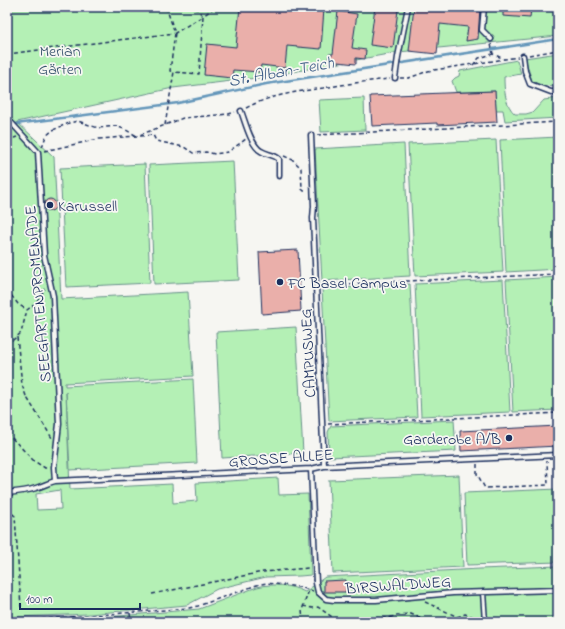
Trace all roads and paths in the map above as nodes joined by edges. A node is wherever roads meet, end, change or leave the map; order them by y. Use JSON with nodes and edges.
{"nodes":[{"id":1,"x":166,"y":7,"type":"edge"},
{"id":2,"x":195,"y":7,"type":"edge"},
{"id":3,"x":215,"y":7,"type":"edge"},
{"id":4,"x":408,"y":7,"type":"edge"},
{"id":5,"x":484,"y":7,"type":"edge"},
{"id":6,"x":203,"y":16,"type":"junction"},
{"id":7,"x":175,"y":33,"type":"junction"},
{"id":8,"x":491,"y":39,"type":"joint"},
{"id":9,"x":558,"y":50,"type":"edge"},
{"id":10,"x":7,"y":54,"type":"edge"},
{"id":11,"x":493,"y":54,"type":"junction"},
{"id":12,"x":523,"y":56,"type":"junction"},
{"id":13,"x":505,"y":59,"type":"junction"},
{"id":14,"x":473,"y":65,"type":"junction"},
{"id":15,"x":174,"y":72,"type":"junction"},
{"id":16,"x":395,"y":78,"type":"junction"},
{"id":17,"x":558,"y":92,"type":"edge"},
{"id":18,"x":241,"y":111,"type":"junction"},
{"id":19,"x":7,"y":118,"type":"edge"},
{"id":20,"x":558,"y":122,"type":"edge"},
{"id":21,"x":165,"y":125,"type":"junction"},
{"id":22,"x":311,"y":135,"type":"joint"},
{"id":23,"x":22,"y":136,"type":"junction"},
{"id":24,"x":137,"y":136,"type":"junction"},
{"id":25,"x":250,"y":136,"type":"junction"},
{"id":26,"x":7,"y":137,"type":"edge"},
{"id":27,"x":38,"y":152,"type":"junction"},
{"id":28,"x":275,"y":156,"type":"junction"},
{"id":29,"x":280,"y":176,"type":"dead end"},
{"id":30,"x":313,"y":191,"type":"junction"},
{"id":31,"x":558,"y":274,"type":"edge"},
{"id":32,"x":49,"y":283,"type":"junction"},
{"id":33,"x":316,"y":286,"type":"junction"},
{"id":34,"x":7,"y":290,"type":"edge"},
{"id":35,"x":27,"y":310,"type":"junction"},
{"id":36,"x":17,"y":337,"type":"junction"},
{"id":37,"x":7,"y":345,"type":"edge"},
{"id":38,"x":558,"y":413,"type":"edge"},
{"id":39,"x":322,"y":424,"type":"junction"},
{"id":40,"x":7,"y":432,"type":"edge"},
{"id":41,"x":57,"y":444,"type":"junction"},
{"id":42,"x":547,"y":455,"type":"junction"},
{"id":43,"x":558,"y":455,"type":"edge"},
{"id":44,"x":476,"y":458,"type":"junction"},
{"id":45,"x":324,"y":466,"type":"junction"},
{"id":46,"x":54,"y":467,"type":"junction"},
{"id":47,"x":310,"y":469,"type":"junction"},
{"id":48,"x":55,"y":481,"type":"junction"},
{"id":49,"x":7,"y":493,"type":"edge"},
{"id":50,"x":7,"y":509,"type":"edge"},
{"id":51,"x":315,"y":568,"type":"junction"},
{"id":52,"x":309,"y":590,"type":"junction"},
{"id":53,"x":558,"y":590,"type":"edge"},
{"id":54,"x":318,"y":592,"type":"junction"},
{"id":55,"x":483,"y":592,"type":"junction"},
{"id":56,"x":152,"y":594,"type":"dead end"},
{"id":57,"x":415,"y":596,"type":"junction"},
{"id":58,"x":303,"y":606,"type":"junction"},
{"id":59,"x":21,"y":607,"type":"dead end"},
{"id":60,"x":130,"y":613,"type":"junction"},
{"id":61,"x":458,"y":617,"type":"junction"},
{"id":62,"x":343,"y":621,"type":"edge"},
{"id":63,"x":7,"y":622,"type":"edge"},
{"id":64,"x":131,"y":622,"type":"edge"},
{"id":65,"x":303,"y":622,"type":"edge"},
{"id":66,"x":310,"y":622,"type":"edge"},
{"id":67,"x":315,"y":622,"type":"edge"},
{"id":68,"x":466,"y":622,"type":"edge"},
{"id":69,"x":483,"y":622,"type":"edge"}],
"edges":[{"from":1,"to":7,"type":"path"},
{"from":2,"to":6,"type":"path"},
{"from":3,"to":6,"type":"path"},
{"from":4,"to":16,"type":"lane"},
{"from":5,"to":8,"type":"lane"},
{"from":6,"to":7,"type":"path"},
{"from":6,"to":15,"type":"path"},
{"from":7,"to":10,"type":"path"},
{"from":7,"to":15,"type":"path"},
{"from":8,"to":11,"type":"path"},
{"from":9,"to":12,"type":"path"},
{"from":11,"to":13,"type":"path"},
{"from":11,"to":14,"type":"path"},
{"from":12,"to":13,"type":"path"},
{"from":12,"to":17,"type":"lane"},
{"from":13,"to":14,"type":"path"},
{"from":14,"to":16,"type":"path"},
{"from":15,"to":21,"type":"path"},
{"from":16,"to":18,"type":"path"},
{"from":18,"to":21,"type":"path"},
{"from":18,"to":25,"type":"lane"},
{"from":19,"to":23,"type":"lane"},
{"from":20,"to":22,"type":"path"},
{"from":21,"to":24,"type":"path"},
{"from":22,"to":30,"type":"lane","name":"CAMPUSWEG"},
{"from":23,"to":26,"type":"path"},
{"from":23,"to":27,"type":"lane"},
{"from":24,"to":25,"type":"path"},
{"from":24,"to":27,"type":"path"},
{"from":24,"to":27,"type":"path"},
{"from":25,"to":28,"type":"lane"},
{"from":27,"to":32,"type":"lane","name":"SEEGARTENPROMENADE"},
{"from":28,"to":29,"type":"lane"},
{"from":28,"to":30,"type":"path"},
{"from":30,"to":33,"type":"lane","name":"CAMPUSWEG"},
{"from":31,"to":33,"type":"path"},
{"from":32,"to":35,"type":"path"},
{"from":32,"to":41,"type":"lane","name":"SEEGARTENPROMENADE"},
{"from":33,"to":39,"type":"lane","name":"CAMPUSWEG"},
{"from":34,"to":35,"type":"path"},
{"from":35,"to":36,"type":"path"},
{"from":36,"to":37,"type":"path"},
{"from":36,"to":41,"type":"path"},
{"from":38,"to":39,"type":"path"},
{"from":39,"to":45,"type":"lane","name":"CAMPUSWEG"},
{"from":40,"to":46,"type":"path"},
{"from":41,"to":46,"type":"lane","name":"SEEGARTENPROMENADE"},
{"from":42,"to":43,"type":"lane","name":"GROSSE ALLEE"},
{"from":42,"to":44,"type":"lane","name":"GROSSE ALLEE"},
{"from":42,"to":44,"type":"path"},
{"from":44,"to":45,"type":"lane","name":"GROSSE ALLEE"},
{"from":45,"to":47,"type":"lane","name":"GROSSE ALLEE"},
{"from":46,"to":48,"type":"lane","name":"SEEGARTENPROMENADE"},
{"from":47,"to":48,"type":"lane","name":"GROSSE ALLEE"},
{"from":47,"to":51,"type":"lane"},
{"from":48,"to":49,"type":"lane","name":"GROSSE ALLEE"},
{"from":50,"to":59,"type":"path"},
{"from":51,"to":54,"type":"lane"},
{"from":51,"to":56,"type":"path"},
{"from":52,"to":54,"type":"path"},
{"from":52,"to":58,"type":"path"},
{"from":52,"to":60,"type":"path"},
{"from":53,"to":55,"type":"lane","name":"BIRSWALDWEG"},
{"from":54,"to":57,"type":"lane","name":"BIRSWALDWEG"},
{"from":55,"to":57,"type":"lane","name":"BIRSWALDWEG"},
{"from":55,"to":69,"type":"lane"},
{"from":57,"to":61,"type":"path"},
{"from":58,"to":62,"type":"path"},
{"from":58,"to":65,"type":"path"},
{"from":60,"to":63,"type":"path"},
{"from":60,"to":64,"type":"path"},
{"from":61,"to":62,"type":"path"},
{"from":61,"to":68,"type":"path"},
{"from":61,"to":69,"type":"path"},
{"from":66,"to":67,"type":"path"}]}
